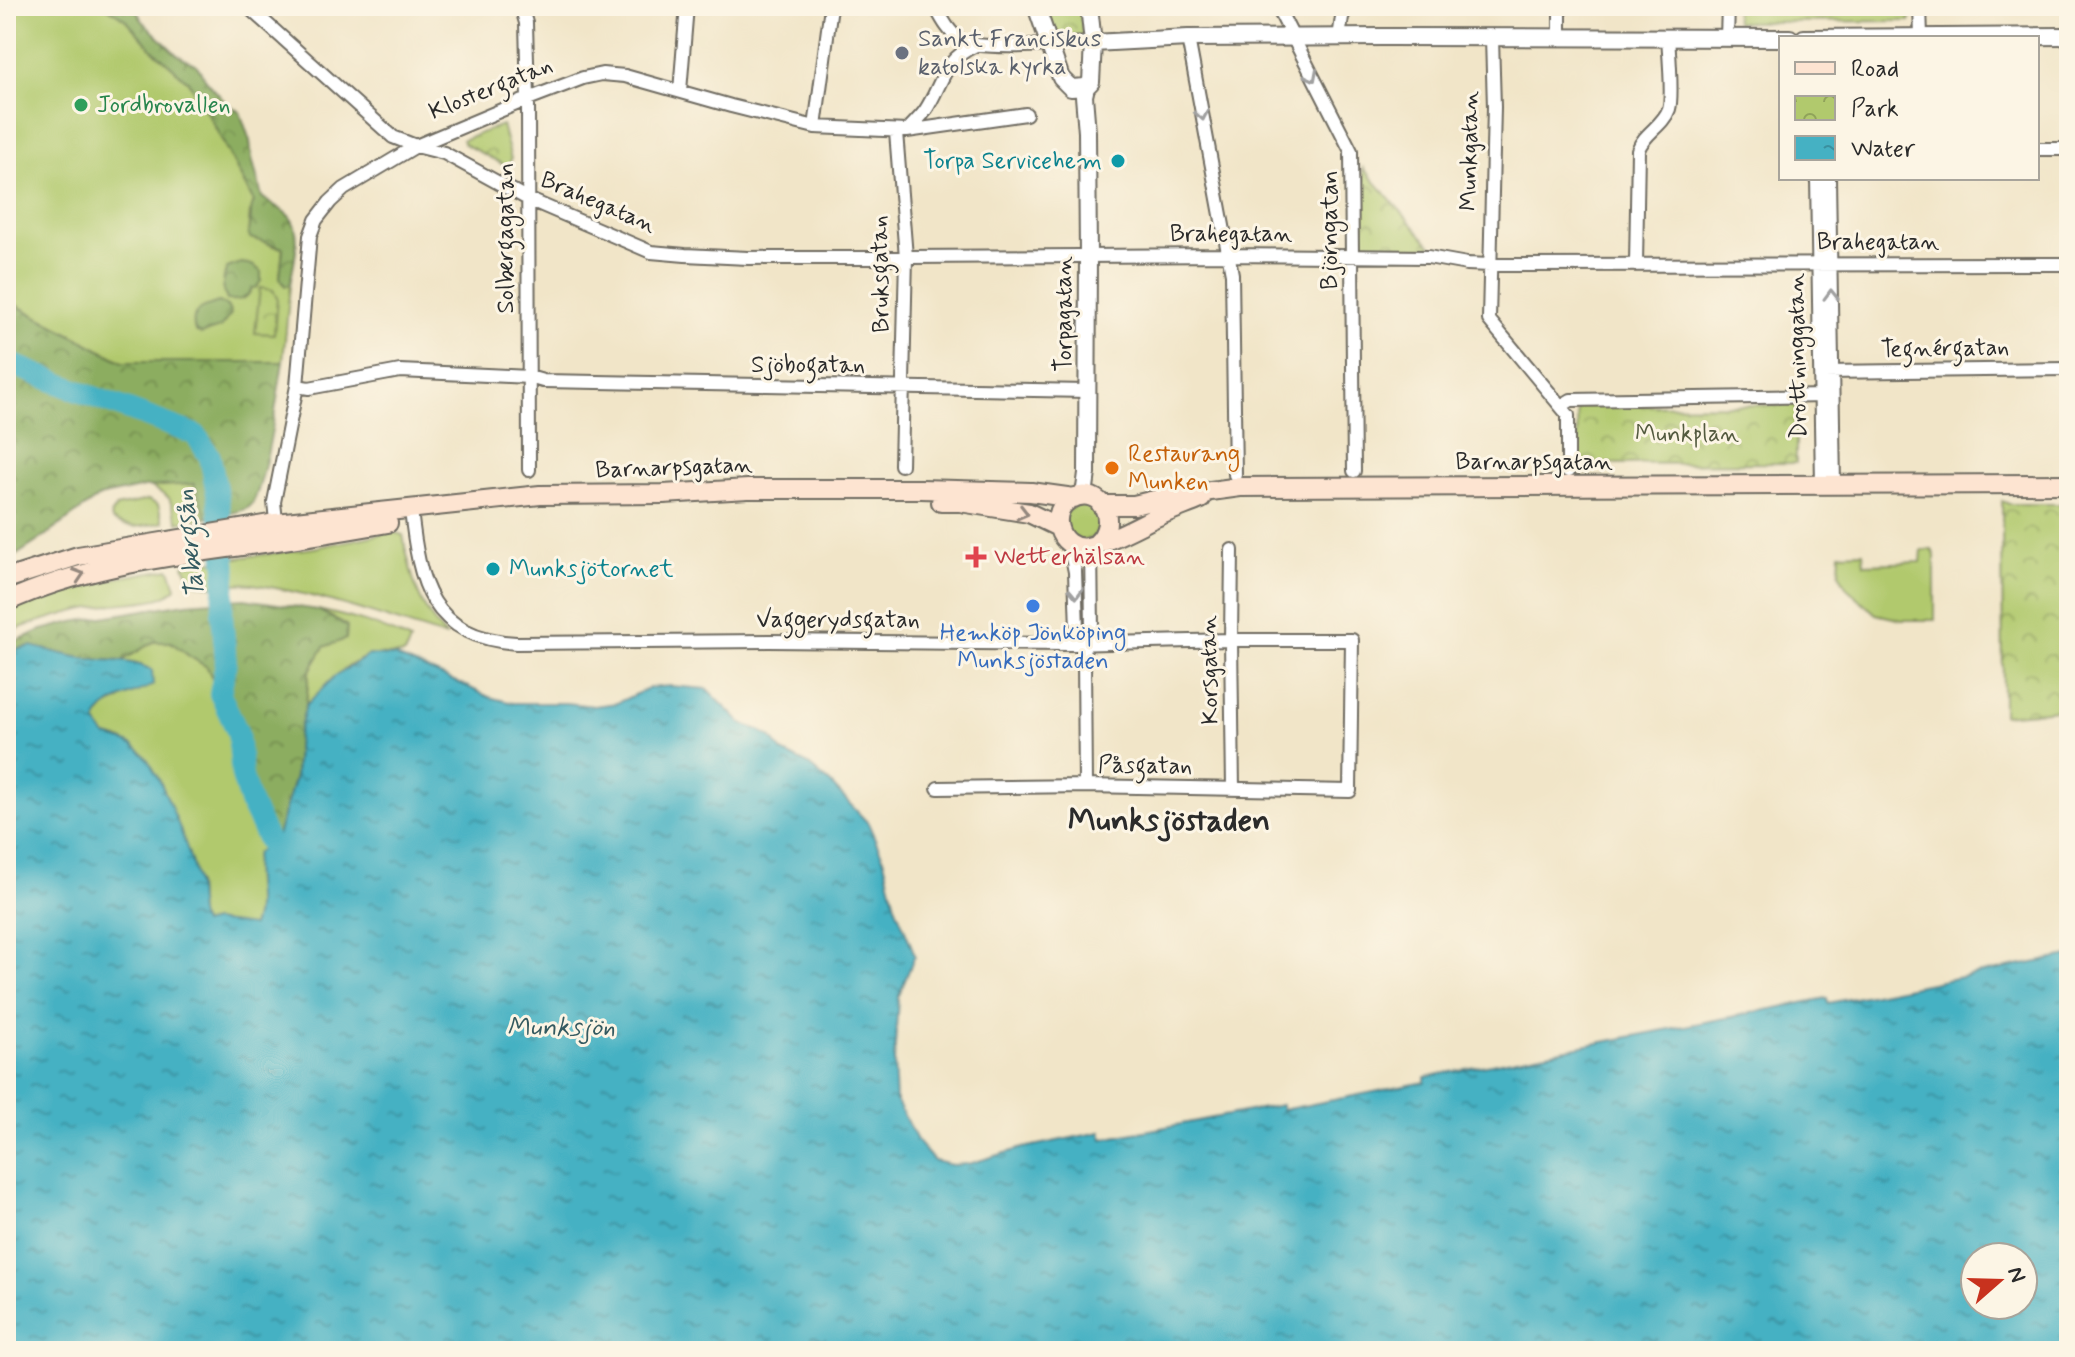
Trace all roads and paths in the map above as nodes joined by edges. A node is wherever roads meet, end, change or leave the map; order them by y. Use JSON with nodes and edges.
{"nodes":[{"id":1,"x":247,"y":6,"type":"edge"},
{"id":2,"x":521,"y":6,"type":"edge"},
{"id":3,"x":687,"y":6,"type":"edge"},
{"id":4,"x":831,"y":6,"type":"edge"},
{"id":5,"x":935,"y":6,"type":"edge"},
{"id":6,"x":1036,"y":6,"type":"edge"},
{"id":7,"x":1089,"y":6,"type":"edge"},
{"id":8,"x":1277,"y":6,"type":"edge"},
{"id":9,"x":1348,"y":6,"type":"edge"},
{"id":10,"x":1560,"y":6,"type":"edge"},
{"id":11,"x":1728,"y":6,"type":"edge"},
{"id":12,"x":1920,"y":6,"type":"edge"},
{"id":13,"x":1921,"y":36,"type":"edge"},
{"id":14,"x":2039,"y":36,"type":"edge"},
{"id":15,"x":2069,"y":36,"type":"edge"},
{"id":16,"x":1292,"y":37,"type":"junction"},
{"id":17,"x":1188,"y":38,"type":"junction"},
{"id":18,"x":1339,"y":38,"type":"junction"},
{"id":19,"x":1492,"y":38,"type":"junction"},
{"id":20,"x":1560,"y":38,"type":"junction"},
{"id":21,"x":1668,"y":38,"type":"junction"},
{"id":22,"x":1727,"y":38,"type":"junction"},
{"id":23,"x":1779,"y":38,"type":"edge"},
{"id":24,"x":1093,"y":43,"type":"junction"},
{"id":25,"x":1049,"y":44,"type":"junction"},
{"id":26,"x":976,"y":45,"type":"junction"},
{"id":27,"x":1061,"y":78,"type":"junction"},
{"id":28,"x":1086,"y":87,"type":"junction"},
{"id":29,"x":680,"y":91,"type":"junction"},
{"id":30,"x":528,"y":99,"type":"junction"},
{"id":31,"x":1026,"y":114,"type":"dead end"},
{"id":32,"x":815,"y":127,"type":"junction"},
{"id":33,"x":901,"y":131,"type":"junction"},
{"id":34,"x":1087,"y":132,"type":"junction"},
{"id":35,"x":416,"y":146,"type":"junction"},
{"id":36,"x":2039,"y":149,"type":"edge"},
{"id":37,"x":2069,"y":149,"type":"edge"},
{"id":38,"x":1817,"y":180,"type":"edge"},
{"id":39,"x":1829,"y":180,"type":"edge"},
{"id":40,"x":528,"y":199,"type":"junction"},
{"id":41,"x":1228,"y":255,"type":"junction"},
{"id":42,"x":1088,"y":256,"type":"junction"},
{"id":43,"x":906,"y":257,"type":"junction"},
{"id":44,"x":1351,"y":257,"type":"junction"},
{"id":45,"x":1636,"y":264,"type":"junction"},
{"id":46,"x":1825,"y":264,"type":"junction"},
{"id":47,"x":2069,"y":264,"type":"edge"},
{"id":48,"x":1490,"y":265,"type":"junction"},
{"id":49,"x":2069,"y":369,"type":"edge"},
{"id":50,"x":1827,"y":372,"type":"junction"},
{"id":51,"x":529,"y":377,"type":"junction"},
{"id":52,"x":297,"y":386,"type":"junction"},
{"id":53,"x":902,"y":387,"type":"junction"},
{"id":54,"x":1087,"y":391,"type":"junction"},
{"id":55,"x":1827,"y":396,"type":"junction"},
{"id":56,"x":1561,"y":406,"type":"junction"},
{"id":57,"x":901,"y":465,"type":"dead end"},
{"id":58,"x":529,"y":470,"type":"dead end"},
{"id":59,"x":1354,"y":471,"type":"dead end"},
{"id":60,"x":1568,"y":471,"type":"dead end"},
{"id":61,"x":1238,"y":481,"type":"junction"},
{"id":62,"x":2069,"y":484,"type":"edge"},
{"id":63,"x":1828,"y":485,"type":"junction"},
{"id":64,"x":1086,"y":500,"type":"junction"},
{"id":65,"x":412,"y":514,"type":"junction"},
{"id":66,"x":1058,"y":527,"type":"junction"},
{"id":67,"x":277,"y":532,"type":"junction"},
{"id":68,"x":201,"y":543,"type":"junction"},
{"id":69,"x":1069,"y":543,"type":"junction"},
{"id":70,"x":1094,"y":544,"type":"junction"},
{"id":71,"x":1232,"y":550,"type":"dead end"},
{"id":72,"x":6,"y":579,"type":"edge"},
{"id":73,"x":6,"y":602,"type":"edge"},
{"id":74,"x":1231,"y":640,"type":"junction"},
{"id":75,"x":1083,"y":643,"type":"junction"},
{"id":76,"x":1085,"y":786,"type":"junction"},
{"id":77,"x":938,"y":788,"type":"dead end"},
{"id":78,"x":1233,"y":789,"type":"junction"},
{"id":79,"x":1350,"y":791,"type":"joint"}],
"edges":[{"from":1,"to":35,"type":"street","name":"Brahegatan"},
{"from":2,"to":30,"type":"street","name":"Solbergagatan"},
{"from":3,"to":29,"type":"street"},
{"from":4,"to":32,"type":"street"},
{"from":5,"to":26,"type":"street"},
{"from":6,"to":25,"type":"street","name":"Torpagatan"},
{"from":7,"to":24,"type":"street","name":"Torpagatan"},
{"from":8,"to":16,"type":"street","name":"Björngatan"},
{"from":9,"to":18,"type":"street"},
{"from":10,"to":20,"type":"street"},
{"from":11,"to":22,"type":"street"},
{"from":12,"to":13,"type":"street"},
{"from":14,"to":15,"type":"street"},
{"from":16,"to":17,"type":"street"},
{"from":16,"to":18,"type":"street"},
{"from":16,"to":44,"type":"street","name":"Björngatan","one_way":true},
{"from":17,"to":24,"type":"street"},
{"from":17,"to":41,"type":"street","one_way":true},
{"from":18,"to":19,"type":"street"},
{"from":19,"to":20,"type":"street"},
{"from":19,"to":48,"type":"street","name":"Munkgatan"},
{"from":20,"to":21,"type":"street"},
{"from":21,"to":22,"type":"street"},
{"from":21,"to":45,"type":"street"},
{"from":22,"to":23,"type":"street"},
{"from":24,"to":25,"type":"street"},
{"from":24,"to":28,"type":"street","name":"Torpagatan"},
{"from":25,"to":26,"type":"street"},
{"from":25,"to":27,"type":"street","name":"Torpagatan"},
{"from":26,"to":33,"type":"street"},
{"from":27,"to":28,"type":"street"},
{"from":27,"to":34,"type":"street","name":"Torpagatan"},
{"from":28,"to":34,"type":"street","name":"Torpagatan"},
{"from":29,"to":30,"type":"street","name":"Klostergatan"},
{"from":29,"to":32,"type":"street","name":"Klostergatan"},
{"from":30,"to":35,"type":"street","name":"Klostergatan"},
{"from":30,"to":40,"type":"street","name":"Solbergagatan"},
{"from":31,"to":33,"type":"street","name":"Klostergatan"},
{"from":32,"to":33,"type":"street","name":"Klostergatan"},
{"from":33,"to":43,"type":"street","name":"Bruksgatan"},
{"from":34,"to":42,"type":"street","name":"Torpagatan"},
{"from":35,"to":40,"type":"street","name":"Brahegatan"},
{"from":35,"to":52,"type":"street","name":"Klostergatan"},
{"from":36,"to":37,"type":"street"},
{"from":38,"to":46,"type":"street","name":"Drottninggatan"},
{"from":39,"to":46,"type":"street","name":"Drottninggatan"},
{"from":40,"to":43,"type":"street","name":"Brahegatan"},
{"from":40,"to":51,"type":"street","name":"Solbergagatan"},
{"from":41,"to":42,"type":"street","name":"Brahegatan"},
{"from":41,"to":44,"type":"street","name":"Brahegatan"},
{"from":41,"to":61,"type":"street"},
{"from":42,"to":43,"type":"street","name":"Brahegatan"},
{"from":42,"to":54,"type":"street","name":"Torpagatan"},
{"from":43,"to":53,"type":"street","name":"Bruksgatan"},
{"from":44,"to":48,"type":"street","name":"Brahegatan"},
{"from":44,"to":59,"type":"street","name":"Björngatan"},
{"from":45,"to":46,"type":"street","name":"Brahegatan"},
{"from":45,"to":48,"type":"street","name":"Brahegatan"},
{"from":46,"to":47,"type":"street","name":"Brahegatan"},
{"from":46,"to":50,"type":"street","name":"Drottninggatan"},
{"from":48,"to":56,"type":"street","name":"Munkgatan"},
{"from":49,"to":50,"type":"street","name":"Tegnérgatan"},
{"from":50,"to":55,"type":"street","name":"Drottninggatan"},
{"from":51,"to":52,"type":"street","name":"Sjöbogatan"},
{"from":51,"to":53,"type":"street","name":"Sjöbogatan"},
{"from":51,"to":58,"type":"street","name":"Solbergagatan"},
{"from":52,"to":67,"type":"street","name":"Klostergatan"},
{"from":53,"to":54,"type":"street","name":"Sjöbogatan"},
{"from":53,"to":57,"type":"street","name":"Bruksgatan"},
{"from":54,"to":64,"type":"street","name":"Torpagatan"},
{"from":55,"to":56,"type":"street"},
{"from":55,"to":63,"type":"street","name":"Drottninggatan"},
{"from":56,"to":60,"type":"street"},
{"from":61,"to":63,"type":"main road","name":"Barnarpsgatan"},
{"from":61,"to":64,"type":"main road","name":"Barnarpsgatan"},
{"from":61,"to":70,"type":"main road","name":"Barnarpsgatan"},
{"from":62,"to":63,"type":"main road","name":"Barnarpsgatan"},
{"from":64,"to":65,"type":"main road","name":"Barnarpsgatan"},
{"from":64,"to":66,"type":"main road"},
{"from":64,"to":70,"type":"main road"},
{"from":65,"to":66,"type":"main road","name":"Barnarpsgatan","one_way":true},
{"from":65,"to":67,"type":"main road","name":"Barnarpsgatan"},
{"from":65,"to":75,"type":"street","name":"Vaggerydsgatan"},
{"from":66,"to":69,"type":"main road"},
{"from":67,"to":68,"type":"main road","name":"Barnarpsgatan"},
{"from":68,"to":72,"type":"main road"},
{"from":73,"to":68,"type":"main road","one_way":true},
{"from":69,"to":70,"type":"main road"},
{"from":69,"to":75,"type":"street","one_way":true},
{"from":70,"to":75,"type":"street"},
{"from":71,"to":74,"type":"street","name":"Korsgatan"},
{"from":74,"to":75,"type":"street","name":"Vaggerydsgatan"},
{"from":74,"to":78,"type":"street","name":"Korsgatan"},
{"from":74,"to":79,"type":"street","name":"Vaggerydsgatan"},
{"from":75,"to":76,"type":"street"},
{"from":76,"to":77,"type":"street","name":"Påsgatan"},
{"from":76,"to":78,"type":"street","name":"Påsgatan"},
{"from":78,"to":79,"type":"street","name":"Påsgatan"}]}
